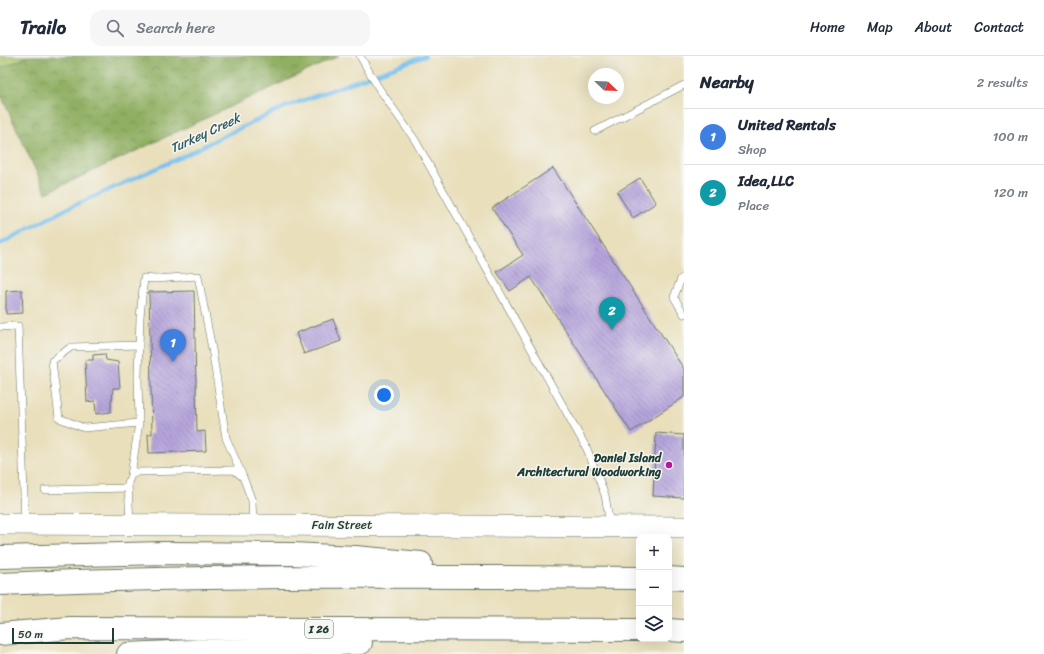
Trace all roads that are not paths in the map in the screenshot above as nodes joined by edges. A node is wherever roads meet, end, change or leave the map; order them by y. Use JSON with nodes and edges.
{"nodes":[{"id":1,"x":362,"y":59,"type":"edge"},
{"id":2,"x":684,"y":85,"type":"edge"},
{"id":3,"x":595,"y":131,"type":"dead end"},
{"id":4,"x":684,"y":277,"type":"edge"},
{"id":5,"x":684,"y":314,"type":"edge"},
{"id":6,"x":0,"y":327,"type":"edge"},
{"id":7,"x":139,"y":345,"type":"junction"},
{"id":8,"x":139,"y":423,"type":"junction"},
{"id":9,"x":131,"y":475,"type":"junction"},
{"id":10,"x":243,"y":477,"type":"junction"},
{"id":11,"x":128,"y":488,"type":"junction"},
{"id":12,"x":45,"y":490,"type":"dead end"},
{"id":13,"x":0,"y":524,"type":"edge"},
{"id":14,"x":25,"y":524,"type":"junction"},
{"id":15,"x":130,"y":525,"type":"junction"},
{"id":16,"x":253,"y":525,"type":"junction"},
{"id":17,"x":611,"y":527,"type":"junction"},
{"id":18,"x":684,"y":527,"type":"edge"},
{"id":19,"x":0,"y":557,"type":"edge"},
{"id":20,"x":537,"y":577,"type":"junction"},
{"id":21,"x":636,"y":578,"type":"edge"},
{"id":22,"x":672,"y":578,"type":"edge"},
{"id":23,"x":684,"y":579,"type":"edge"},
{"id":24,"x":0,"y":584,"type":"edge"},
{"id":25,"x":555,"y":630,"type":"junction"},
{"id":26,"x":636,"y":630,"type":"edge"},
{"id":27,"x":672,"y":630,"type":"edge"},
{"id":28,"x":684,"y":631,"type":"edge"},
{"id":29,"x":0,"y":634,"type":"edge"},
{"id":30,"x":128,"y":654,"type":"edge"}],
"edges":[{"from":1,"to":17,"type":"lane"},
{"from":2,"to":3,"type":"lane"},
{"from":4,"to":5,"type":"lane"},
{"from":6,"to":14,"type":"lane"},
{"from":7,"to":8,"type":"lane"},
{"from":7,"to":8,"type":"lane"},
{"from":7,"to":10,"type":"lane"},
{"from":8,"to":9,"type":"lane"},
{"from":9,"to":10,"type":"lane"},
{"from":9,"to":11,"type":"lane"},
{"from":10,"to":16,"type":"lane"},
{"from":11,"to":12,"type":"lane"},
{"from":11,"to":15,"type":"lane"},
{"from":13,"to":14,"type":"street","name":"Fain Street"},
{"from":14,"to":15,"type":"street","name":"Fain Street"},
{"from":15,"to":16,"type":"street","name":"Fain Street"},
{"from":16,"to":17,"type":"street","name":"Fain Street"},
{"from":17,"to":18,"type":"street","name":"Fain Street"},
{"from":19,"to":20,"type":"highway"},
{"from":20,"to":21,"type":"highway"},
{"from":20,"to":24,"type":"highway"},
{"from":22,"to":23,"type":"highway"},
{"from":25,"to":26,"type":"highway","number":"I 26"},
{"from":25,"to":29,"type":"highway","number":"I 26"},
{"from":25,"to":30,"type":"highway"},
{"from":27,"to":28,"type":"highway"}]}
